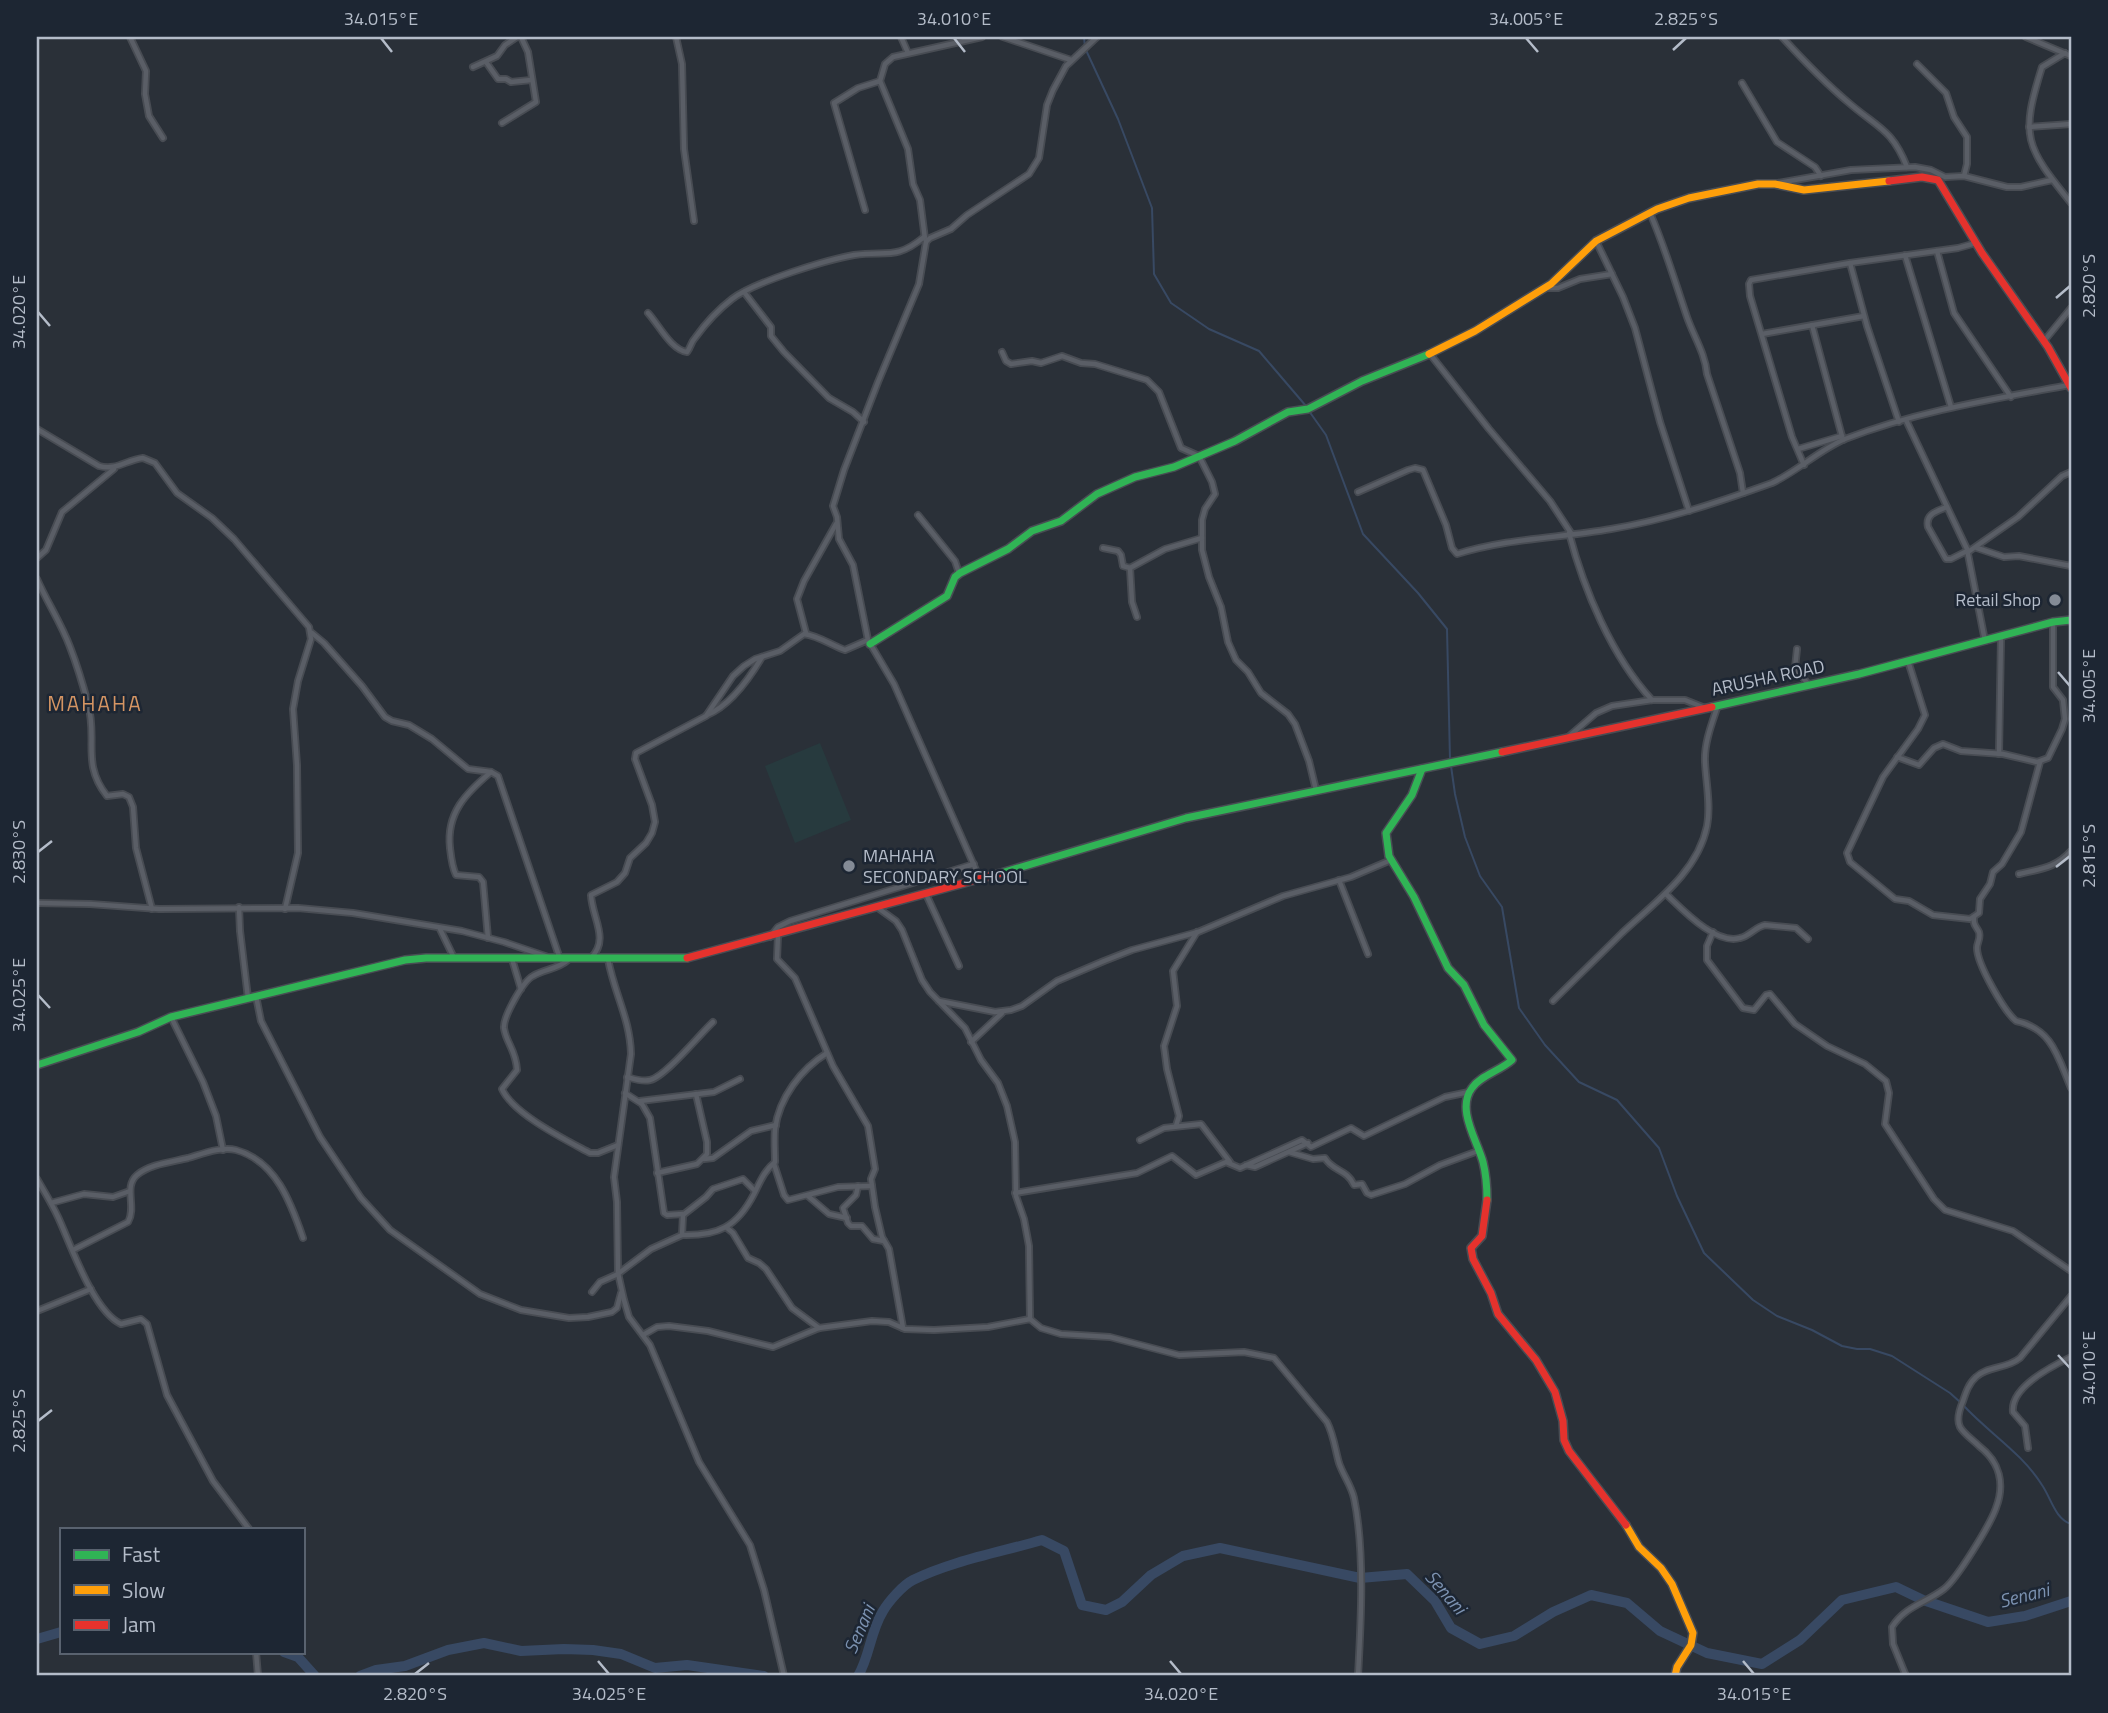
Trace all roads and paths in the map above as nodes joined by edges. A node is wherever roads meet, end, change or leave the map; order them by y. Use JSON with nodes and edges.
{"nodes":[{"id":1,"x":130,"y":37,"type":"edge"},
{"id":2,"x":519,"y":37,"type":"edge"},
{"id":3,"x":676,"y":37,"type":"edge"},
{"id":4,"x":901,"y":37,"type":"edge"},
{"id":5,"x":982,"y":37,"type":"edge"},
{"id":6,"x":1003,"y":37,"type":"edge"},
{"id":7,"x":1097,"y":37,"type":"edge"},
{"id":8,"x":1782,"y":37,"type":"edge"},
{"id":9,"x":2026,"y":37,"type":"edge"},
{"id":10,"x":2049,"y":38,"type":"dead end"},
{"id":11,"x":2048,"y":46,"type":"junction"},
{"id":12,"x":908,"y":53,"type":"junction"},
{"id":13,"x":2065,"y":53,"type":"junction"},
{"id":14,"x":2071,"y":56,"type":"edge"},
{"id":15,"x":1072,"y":60,"type":"junction"},
{"id":16,"x":486,"y":62,"type":"junction"},
{"id":17,"x":1917,"y":64,"type":"dead end"},
{"id":18,"x":473,"y":67,"type":"dead end"},
{"id":19,"x":531,"y":80,"type":"junction"},
{"id":20,"x":880,"y":81,"type":"junction"},
{"id":21,"x":1742,"y":83,"type":"dead end"},
{"id":22,"x":502,"y":123,"type":"dead end"},
{"id":23,"x":2071,"y":124,"type":"edge"},
{"id":24,"x":2029,"y":127,"type":"junction"},
{"id":25,"x":163,"y":138,"type":"dead end"},
{"id":26,"x":1907,"y":167,"type":"junction"},
{"id":27,"x":1821,"y":176,"type":"junction"},
{"id":28,"x":1964,"y":176,"type":"junction"},
{"id":29,"x":2052,"y":180,"type":"junction"},
{"id":30,"x":1775,"y":184,"type":"junction"},
{"id":31,"x":2071,"y":203,"type":"edge"},
{"id":32,"x":866,"y":210,"type":"dead end"},
{"id":33,"x":1650,"y":212,"type":"junction"},
{"id":34,"x":694,"y":221,"type":"dead end"},
{"id":35,"x":925,"y":239,"type":"junction"},
{"id":36,"x":1596,"y":241,"type":"junction"},
{"id":37,"x":1976,"y":243,"type":"junction"},
{"id":38,"x":1937,"y":251,"type":"junction"},
{"id":39,"x":1905,"y":255,"type":"junction"},
{"id":40,"x":1850,"y":262,"type":"junction"},
{"id":41,"x":1612,"y":274,"type":"junction"},
{"id":42,"x":1544,"y":288,"type":"junction"},
{"id":43,"x":744,"y":292,"type":"junction"},
{"id":44,"x":2071,"y":308,"type":"edge"},
{"id":45,"x":648,"y":313,"type":"dead end"},
{"id":46,"x":1864,"y":316,"type":"junction"},
{"id":47,"x":1812,"y":325,"type":"junction"},
{"id":48,"x":1762,"y":334,"type":"junction"},
{"id":49,"x":2044,"y":341,"type":"junction"},
{"id":50,"x":1002,"y":352,"type":"dead end"},
{"id":51,"x":1430,"y":354,"type":"junction"},
{"id":52,"x":2070,"y":387,"type":"edge"},
{"id":53,"x":2011,"y":397,"type":"junction"},
{"id":54,"x":1951,"y":407,"type":"junction"},
{"id":55,"x":1906,"y":421,"type":"junction"},
{"id":56,"x":864,"y":422,"type":"junction"},
{"id":57,"x":1899,"y":422,"type":"junction"},
{"id":58,"x":37,"y":429,"type":"edge"},
{"id":59,"x":1843,"y":438,"type":"junction"},
{"id":60,"x":1798,"y":450,"type":"junction"},
{"id":61,"x":1199,"y":456,"type":"junction"},
{"id":62,"x":1804,"y":465,"type":"junction"},
{"id":63,"x":115,"y":469,"type":"junction"},
{"id":64,"x":2071,"y":472,"type":"edge"},
{"id":65,"x":1358,"y":492,"type":"dead end"},
{"id":66,"x":1743,"y":493,"type":"junction"},
{"id":67,"x":1947,"y":507,"type":"junction"},
{"id":68,"x":1689,"y":511,"type":"junction"},
{"id":69,"x":918,"y":515,"type":"dead end"},
{"id":70,"x":836,"y":523,"type":"junction"},
{"id":71,"x":1570,"y":533,"type":"junction"},
{"id":72,"x":1202,"y":538,"type":"junction"},
{"id":73,"x":1976,"y":547,"type":"junction"},
{"id":74,"x":1103,"y":548,"type":"dead end"},
{"id":75,"x":1968,"y":552,"type":"junction"},
{"id":76,"x":37,"y":558,"type":"edge"},
{"id":77,"x":2071,"y":566,"type":"edge"},
{"id":78,"x":1130,"y":568,"type":"junction"},
{"id":79,"x":959,"y":574,"type":"junction"},
{"id":80,"x":37,"y":579,"type":"edge"},
{"id":81,"x":1137,"y":617,"type":"dead end"},
{"id":82,"x":2071,"y":619,"type":"edge"},
{"id":83,"x":2053,"y":622,"type":"junction"},
{"id":84,"x":311,"y":633,"type":"junction"},
{"id":85,"x":806,"y":633,"type":"junction"},
{"id":86,"x":2001,"y":637,"type":"junction"},
{"id":87,"x":1985,"y":641,"type":"junction"},
{"id":88,"x":869,"y":642,"type":"junction"},
{"id":89,"x":1797,"y":649,"type":"dead end"},
{"id":90,"x":762,"y":656,"type":"junction"},
{"id":91,"x":1908,"y":661,"type":"junction"},
{"id":92,"x":1809,"y":685,"type":"junction"},
{"id":93,"x":1652,"y":700,"type":"junction"},
{"id":94,"x":1718,"y":705,"type":"junction"},
{"id":95,"x":1705,"y":708,"type":"junction"},
{"id":96,"x":706,"y":716,"type":"junction"},
{"id":97,"x":1566,"y":738,"type":"junction"},
{"id":98,"x":1999,"y":754,"type":"junction"},
{"id":99,"x":1897,"y":757,"type":"junction"},
{"id":100,"x":2040,"y":762,"type":"junction"},
{"id":101,"x":1422,"y":769,"type":"junction"},
{"id":102,"x":491,"y":772,"type":"junction"},
{"id":103,"x":1316,"y":790,"type":"junction"},
{"id":104,"x":2071,"y":850,"type":"edge"},
{"id":105,"x":1391,"y":860,"type":"junction"},
{"id":106,"x":974,"y":864,"type":"junction"},
{"id":107,"x":2019,"y":874,"type":"dead end"},
{"id":108,"x":980,"y":879,"type":"junction"},
{"id":109,"x":1339,"y":880,"type":"junction"},
{"id":110,"x":926,"y":894,"type":"junction"},
{"id":111,"x":1666,"y":894,"type":"junction"},
{"id":112,"x":37,"y":903,"type":"edge"},
{"id":113,"x":239,"y":907,"type":"junction"},
{"id":114,"x":878,"y":907,"type":"junction"},
{"id":115,"x":152,"y":909,"type":"junction"},
{"id":116,"x":285,"y":909,"type":"junction"},
{"id":117,"x":1974,"y":917,"type":"junction"},
{"id":118,"x":440,"y":929,"type":"junction"},
{"id":119,"x":1198,"y":932,"type":"junction"},
{"id":120,"x":1713,"y":932,"type":"junction"},
{"id":121,"x":778,"y":935,"type":"junction"},
{"id":122,"x":769,"y":937,"type":"junction"},
{"id":123,"x":488,"y":938,"type":"junction"},
{"id":124,"x":1808,"y":939,"type":"dead end"},
{"id":125,"x":1368,"y":954,"type":"dead end"},
{"id":126,"x":454,"y":958,"type":"junction"},
{"id":127,"x":512,"y":958,"type":"junction"},
{"id":128,"x":558,"y":959,"type":"junction"},
{"id":129,"x":569,"y":959,"type":"junction"},
{"id":130,"x":590,"y":959,"type":"junction"},
{"id":131,"x":608,"y":959,"type":"junction"},
{"id":132,"x":959,"y":966,"type":"dead end"},
{"id":133,"x":521,"y":990,"type":"junction"},
{"id":134,"x":252,"y":997,"type":"junction"},
{"id":135,"x":939,"y":1001,"type":"junction"},
{"id":136,"x":1553,"y":1001,"type":"dead end"},
{"id":137,"x":1003,"y":1012,"type":"junction"},
{"id":138,"x":171,"y":1017,"type":"junction"},
{"id":139,"x":713,"y":1023,"type":"dead end"},
{"id":140,"x":971,"y":1042,"type":"junction"},
{"id":141,"x":827,"y":1053,"type":"junction"},
{"id":142,"x":37,"y":1065,"type":"edge"},
{"id":143,"x":627,"y":1077,"type":"junction"},
{"id":144,"x":740,"y":1079,"type":"dead end"},
{"id":145,"x":2071,"y":1088,"type":"edge"},
{"id":146,"x":1469,"y":1091,"type":"junction"},
{"id":147,"x":625,"y":1093,"type":"junction"},
{"id":148,"x":696,"y":1094,"type":"junction"},
{"id":149,"x":639,"y":1102,"type":"junction"},
{"id":150,"x":775,"y":1125,"type":"junction"},
{"id":151,"x":1176,"y":1126,"type":"junction"},
{"id":152,"x":1140,"y":1140,"type":"dead end"},
{"id":153,"x":1308,"y":1143,"type":"junction"},
{"id":154,"x":618,"y":1145,"type":"junction"},
{"id":155,"x":223,"y":1150,"type":"junction"},
{"id":156,"x":1478,"y":1151,"type":"junction"},
{"id":157,"x":1289,"y":1152,"type":"junction"},
{"id":158,"x":703,"y":1159,"type":"junction"},
{"id":159,"x":1231,"y":1163,"type":"junction"},
{"id":160,"x":774,"y":1164,"type":"junction"},
{"id":161,"x":1246,"y":1165,"type":"junction"},
{"id":162,"x":657,"y":1174,"type":"junction"},
{"id":163,"x":37,"y":1179,"type":"edge"},
{"id":164,"x":858,"y":1186,"type":"junction"},
{"id":165,"x":872,"y":1186,"type":"junction"},
{"id":166,"x":130,"y":1191,"type":"junction"},
{"id":167,"x":755,"y":1191,"type":"junction"},
{"id":168,"x":1015,"y":1193,"type":"junction"},
{"id":169,"x":808,"y":1195,"type":"junction"},
{"id":170,"x":51,"y":1203,"type":"junction"},
{"id":171,"x":684,"y":1214,"type":"junction"},
{"id":172,"x":846,"y":1218,"type":"junction"},
{"id":173,"x":727,"y":1227,"type":"junction"},
{"id":174,"x":682,"y":1235,"type":"junction"},
{"id":175,"x":303,"y":1238,"type":"dead end"},
{"id":176,"x":884,"y":1241,"type":"junction"},
{"id":177,"x":73,"y":1250,"type":"junction"},
{"id":178,"x":2071,"y":1270,"type":"edge"},
{"id":179,"x":618,"y":1274,"type":"junction"},
{"id":180,"x":622,"y":1286,"type":"junction"},
{"id":181,"x":91,"y":1289,"type":"junction"},
{"id":182,"x":592,"y":1292,"type":"dead end"},
{"id":183,"x":2071,"y":1296,"type":"edge"},
{"id":184,"x":37,"y":1311,"type":"edge"},
{"id":185,"x":1030,"y":1319,"type":"junction"},
{"id":186,"x":818,"y":1328,"type":"junction"},
{"id":187,"x":903,"y":1328,"type":"junction"},
{"id":188,"x":643,"y":1335,"type":"junction"},
{"id":189,"x":2071,"y":1357,"type":"edge"},
{"id":190,"x":2028,"y":1448,"type":"dead end"},
{"id":191,"x":248,"y":1528,"type":"edge"},
{"id":192,"x":256,"y":1654,"type":"edge"},
{"id":193,"x":258,"y":1676,"type":"edge"},
{"id":194,"x":784,"y":1676,"type":"edge"},
{"id":195,"x":1357,"y":1676,"type":"edge"},
{"id":196,"x":1675,"y":1676,"type":"edge"},
{"id":197,"x":1906,"y":1676,"type":"edge"}],
"edges":[{"from":1,"to":25,"type":"street"},
{"from":2,"to":16,"type":"street"},
{"from":2,"to":19,"type":"street"},
{"from":3,"to":34,"type":"street"},
{"from":4,"to":12,"type":"street"},
{"from":5,"to":12,"type":"street"},
{"from":6,"to":15,"type":"street"},
{"from":7,"to":15,"type":"street"},
{"from":8,"to":26,"type":"street"},
{"from":9,"to":11,"type":"street"},
{"from":10,"to":11,"type":"street"},
{"from":11,"to":13,"type":"street"},
{"from":12,"to":20,"type":"street"},
{"from":13,"to":14,"type":"street"},
{"from":13,"to":24,"type":"street"},
{"from":15,"to":35,"type":"street"},
{"from":16,"to":18,"type":"street"},
{"from":16,"to":19,"type":"street"},
{"from":17,"to":28,"type":"street"},
{"from":19,"to":22,"type":"street"},
{"from":20,"to":32,"type":"street"},
{"from":20,"to":35,"type":"street"},
{"from":21,"to":27,"type":"street"},
{"from":23,"to":24,"type":"street"},
{"from":24,"to":29,"type":"street"},
{"from":26,"to":27,"type":"street"},
{"from":26,"to":28,"type":"street"},
{"from":27,"to":30,"type":"street"},
{"from":28,"to":29,"type":"street"},
{"from":29,"to":31,"type":"street"},
{"from":30,"to":33,"type":"street"},
{"from":30,"to":37,"type":"street"},
{"from":33,"to":36,"type":"street"},
{"from":33,"to":66,"type":"street"},
{"from":35,"to":43,"type":"street"},
{"from":35,"to":56,"type":"street"},
{"from":36,"to":41,"type":"street"},
{"from":36,"to":42,"type":"street"},
{"from":37,"to":38,"type":"street"},
{"from":37,"to":49,"type":"street"},
{"from":38,"to":39,"type":"street"},
{"from":38,"to":53,"type":"street"},
{"from":39,"to":40,"type":"street"},
{"from":39,"to":54,"type":"street"},
{"from":40,"to":46,"type":"street"},
{"from":40,"to":48,"type":"street"},
{"from":41,"to":42,"type":"street"},
{"from":41,"to":68,"type":"street"},
{"from":42,"to":51,"type":"street"},
{"from":43,"to":45,"type":"street"},
{"from":43,"to":56,"type":"street"},
{"from":44,"to":49,"type":"street"},
{"from":46,"to":47,"type":"street"},
{"from":46,"to":57,"type":"street"},
{"from":47,"to":48,"type":"street"},
{"from":47,"to":59,"type":"street"},
{"from":48,"to":60,"type":"street"},
{"from":49,"to":52,"type":"street"},
{"from":50,"to":61,"type":"street"},
{"from":51,"to":61,"type":"street"},
{"from":51,"to":71,"type":"street"},
{"from":52,"to":53,"type":"street"},
{"from":53,"to":54,"type":"street"},
{"from":54,"to":55,"type":"street"},
{"from":55,"to":57,"type":"street"},
{"from":55,"to":67,"type":"street"},
{"from":56,"to":70,"type":"street"},
{"from":57,"to":59,"type":"street"},
{"from":58,"to":63,"type":"street"},
{"from":59,"to":60,"type":"street"},
{"from":59,"to":62,"type":"street"},
{"from":60,"to":62,"type":"street"},
{"from":61,"to":72,"type":"street"},
{"from":61,"to":79,"type":"street"},
{"from":62,"to":66,"type":"street"},
{"from":63,"to":76,"type":"street"},
{"from":63,"to":84,"type":"street"},
{"from":64,"to":73,"type":"street"},
{"from":65,"to":71,"type":"street"},
{"from":66,"to":68,"type":"street"},
{"from":67,"to":75,"type":"street"},
{"from":67,"to":75,"type":"street"},
{"from":68,"to":71,"type":"street"},
{"from":69,"to":79,"type":"street"},
{"from":70,"to":85,"type":"street"},
{"from":70,"to":88,"type":"street"},
{"from":71,"to":93,"type":"street"},
{"from":72,"to":78,"type":"street"},
{"from":72,"to":103,"type":"street"},
{"from":73,"to":75,"type":"street"},
{"from":73,"to":77,"type":"street"},
{"from":74,"to":78,"type":"street"},
{"from":75,"to":87,"type":"street"},
{"from":78,"to":81,"type":"street"},
{"from":79,"to":88,"type":"street"},
{"from":80,"to":115,"type":"street"},
{"from":82,"to":83,"type":"street","name":"ARUSHA ROAD"},
{"from":83,"to":86,"type":"street","name":"ARUSHA ROAD"},
{"from":83,"to":100,"type":"street"},
{"from":84,"to":102,"type":"street"},
{"from":84,"to":116,"type":"street"},
{"from":85,"to":88,"type":"street"},
{"from":85,"to":90,"type":"street"},
{"from":86,"to":87,"type":"street","name":"ARUSHA ROAD"},
{"from":86,"to":98,"type":"street"},
{"from":87,"to":91,"type":"street","name":"ARUSHA ROAD"},
{"from":88,"to":106,"type":"street"},
{"from":89,"to":92,"type":"street"},
{"from":90,"to":96,"type":"street"},
{"from":90,"to":96,"type":"street"},
{"from":91,"to":92,"type":"street","name":"ARUSHA ROAD"},
{"from":91,"to":99,"type":"street"},
{"from":92,"to":94,"type":"street","name":"ARUSHA ROAD"},
{"from":93,"to":95,"type":"street"},
{"from":93,"to":97,"type":"street"},
{"from":94,"to":95,"type":"street","name":"ARUSHA ROAD"},
{"from":94,"to":111,"type":"street"},
{"from":95,"to":97,"type":"street","name":"ARUSHA ROAD"},
{"from":96,"to":130,"type":"street"},
{"from":97,"to":101,"type":"street","name":"ARUSHA ROAD"},
{"from":98,"to":99,"type":"street"},
{"from":98,"to":100,"type":"street"},
{"from":99,"to":117,"type":"street"},
{"from":100,"to":117,"type":"street"},
{"from":101,"to":103,"type":"street","name":"ARUSHA ROAD"},
{"from":101,"to":105,"type":"street"},
{"from":102,"to":123,"type":"street"},
{"from":102,"to":128,"type":"street"},
{"from":103,"to":108,"type":"street","name":"ARUSHA ROAD"},
{"from":104,"to":107,"type":"street"},
{"from":105,"to":109,"type":"street"},
{"from":105,"to":146,"type":"street"},
{"from":106,"to":108,"type":"street"},
{"from":106,"to":122,"type":"street"},
{"from":108,"to":110,"type":"street","name":"ARUSHA ROAD"},
{"from":109,"to":119,"type":"street"},
{"from":109,"to":125,"type":"street"},
{"from":110,"to":114,"type":"street","name":"ARUSHA ROAD"},
{"from":110,"to":132,"type":"street"},
{"from":111,"to":120,"type":"street"},
{"from":111,"to":136,"type":"street"},
{"from":112,"to":115,"type":"street"},
{"from":113,"to":115,"type":"street"},
{"from":113,"to":116,"type":"street"},
{"from":113,"to":134,"type":"street"},
{"from":114,"to":121,"type":"street","name":"ARUSHA ROAD"},
{"from":114,"to":135,"type":"street"},
{"from":116,"to":118,"type":"street"},
{"from":117,"to":145,"type":"street"},
{"from":118,"to":123,"type":"street"},
{"from":118,"to":126,"type":"street"},
{"from":119,"to":137,"type":"street"},
{"from":119,"to":151,"type":"street"},
{"from":120,"to":124,"type":"street"},
{"from":120,"to":178,"type":"street"},
{"from":121,"to":122,"type":"street","name":"ARUSHA ROAD"},
{"from":121,"to":141,"type":"street"},
{"from":122,"to":131,"type":"street","name":"ARUSHA ROAD"},
{"from":123,"to":128,"type":"street"},
{"from":126,"to":127,"type":"street","name":"ARUSHA ROAD"},
{"from":126,"to":134,"type":"street","name":"ARUSHA ROAD"},
{"from":127,"to":128,"type":"street","name":"ARUSHA ROAD"},
{"from":127,"to":133,"type":"street"},
{"from":128,"to":129,"type":"street","name":"ARUSHA ROAD"},
{"from":129,"to":130,"type":"street","name":"ARUSHA ROAD"},
{"from":129,"to":133,"type":"street"},
{"from":130,"to":131,"type":"street","name":"ARUSHA ROAD"},
{"from":131,"to":143,"type":"street"},
{"from":133,"to":154,"type":"street"},
{"from":134,"to":138,"type":"street","name":"ARUSHA ROAD"},
{"from":134,"to":180,"type":"street"},
{"from":135,"to":137,"type":"street"},
{"from":135,"to":140,"type":"street"},
{"from":137,"to":140,"type":"street"},
{"from":138,"to":142,"type":"street","name":"ARUSHA ROAD"},
{"from":138,"to":155,"type":"street"},
{"from":139,"to":143,"type":"street"},
{"from":140,"to":168,"type":"street"},
{"from":141,"to":150,"type":"street"},
{"from":141,"to":165,"type":"street"},
{"from":143,"to":147,"type":"street"},
{"from":144,"to":148,"type":"street"},
{"from":146,"to":153,"type":"street"},
{"from":146,"to":156,"type":"street"},
{"from":147,"to":149,"type":"street"},
{"from":147,"to":154,"type":"street"},
{"from":148,"to":149,"type":"street"},
{"from":148,"to":158,"type":"street"},
{"from":149,"to":162,"type":"street"},
{"from":150,"to":158,"type":"street"},
{"from":150,"to":160,"type":"street"},
{"from":151,"to":152,"type":"street"},
{"from":151,"to":159,"type":"street"},
{"from":153,"to":157,"type":"street"},
{"from":153,"to":161,"type":"street"},
{"from":154,"to":179,"type":"street"},
{"from":155,"to":166,"type":"street"},
{"from":155,"to":175,"type":"street"},
{"from":156,"to":157,"type":"street"},
{"from":156,"to":196,"type":"street"},
{"from":157,"to":161,"type":"street"},
{"from":158,"to":162,"type":"street"},
{"from":159,"to":161,"type":"street"},
{"from":159,"to":168,"type":"street"},
{"from":160,"to":167,"type":"street"},
{"from":160,"to":169,"type":"street"},
{"from":162,"to":171,"type":"street"},
{"from":163,"to":170,"type":"street"},
{"from":164,"to":165,"type":"street"},
{"from":164,"to":169,"type":"street"},
{"from":164,"to":172,"type":"street"},
{"from":165,"to":176,"type":"street"},
{"from":166,"to":170,"type":"street"},
{"from":166,"to":177,"type":"street"},
{"from":167,"to":171,"type":"street"},
{"from":167,"to":173,"type":"street"},
{"from":168,"to":185,"type":"street"},
{"from":169,"to":172,"type":"street"},
{"from":170,"to":177,"type":"street"},
{"from":171,"to":174,"type":"street"},
{"from":172,"to":176,"type":"street"},
{"from":173,"to":174,"type":"street"},
{"from":173,"to":186,"type":"street"},
{"from":174,"to":179,"type":"street"},
{"from":176,"to":187,"type":"street"},
{"from":177,"to":181,"type":"street"},
{"from":179,"to":180,"type":"street"},
{"from":179,"to":182,"type":"street"},
{"from":180,"to":188,"type":"street"},
{"from":181,"to":184,"type":"street"},
{"from":181,"to":191,"type":"street"},
{"from":183,"to":197,"type":"street"},
{"from":185,"to":187,"type":"street"},
{"from":185,"to":195,"type":"street"},
{"from":186,"to":187,"type":"street"},
{"from":186,"to":188,"type":"street"},
{"from":188,"to":194,"type":"street"},
{"from":189,"to":190,"type":"street"},
{"from":192,"to":193,"type":"street"}]}
